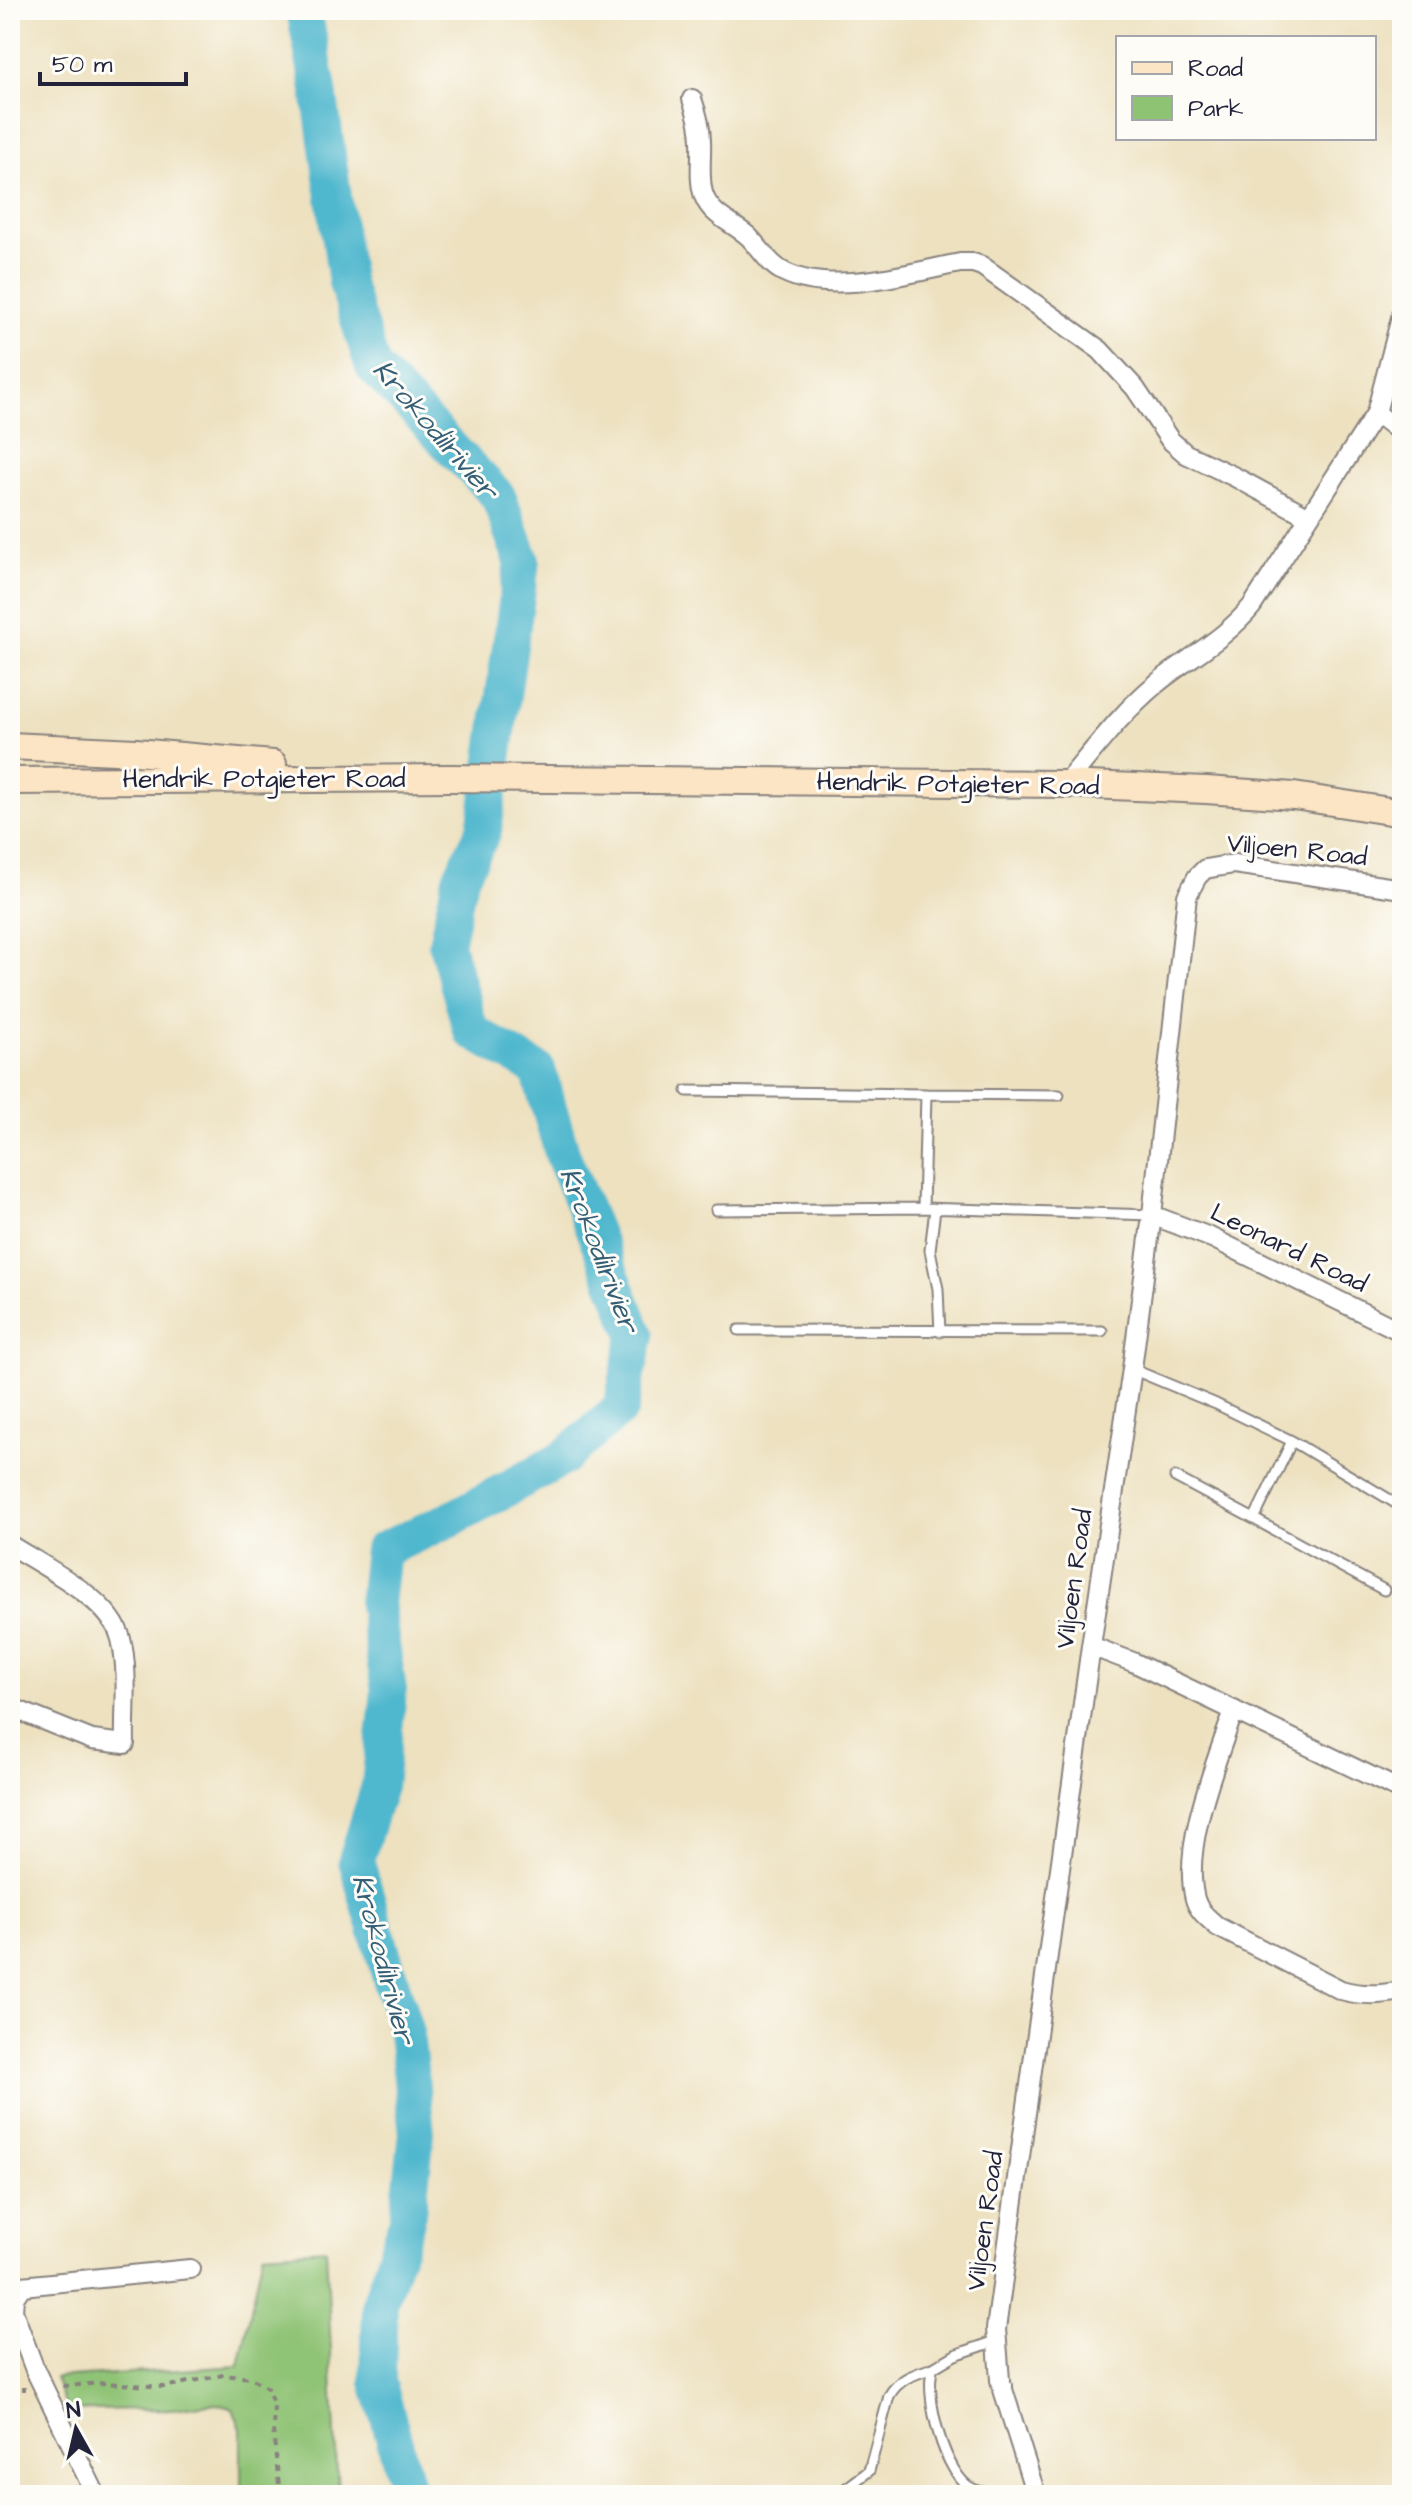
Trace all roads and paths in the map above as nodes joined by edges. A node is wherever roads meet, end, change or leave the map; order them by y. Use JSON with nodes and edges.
{"nodes":[{"id":1,"x":692,"y":99,"type":"dead end"},
{"id":2,"x":1402,"y":314,"type":"edge"},
{"id":3,"x":1376,"y":413,"type":"junction"},
{"id":4,"x":1402,"y":433,"type":"edge"},
{"id":5,"x":1309,"y":517,"type":"junction"},
{"id":6,"x":10,"y":746,"type":"edge"},
{"id":7,"x":441,"y":778,"type":"junction"},
{"id":8,"x":10,"y":781,"type":"edge"},
{"id":9,"x":1065,"y":784,"type":"junction"},
{"id":10,"x":1402,"y":813,"type":"edge"},
{"id":11,"x":1402,"y":889,"type":"edge"},
{"id":12,"x":687,"y":1091,"type":"dead end"},
{"id":13,"x":926,"y":1094,"type":"junction"},
{"id":14,"x":1059,"y":1095,"type":"dead end"},
{"id":15,"x":923,"y":1208,"type":"junction"},
{"id":16,"x":935,"y":1209,"type":"junction"},
{"id":17,"x":716,"y":1210,"type":"dead end"},
{"id":18,"x":1152,"y":1215,"type":"junction"},
{"id":19,"x":739,"y":1330,"type":"dead end"},
{"id":20,"x":1102,"y":1331,"type":"dead end"},
{"id":21,"x":940,"y":1332,"type":"junction"},
{"id":22,"x":1402,"y":1332,"type":"edge"},
{"id":23,"x":1132,"y":1369,"type":"junction"},
{"id":24,"x":1292,"y":1441,"type":"junction"},
{"id":25,"x":1175,"y":1477,"type":"dead end"},
{"id":26,"x":1402,"y":1507,"type":"edge"},
{"id":27,"x":1254,"y":1519,"type":"junction"},
{"id":28,"x":10,"y":1545,"type":"edge"},
{"id":29,"x":1384,"y":1590,"type":"dead end"},
{"id":30,"x":1091,"y":1646,"type":"junction"},
{"id":31,"x":10,"y":1707,"type":"edge"},
{"id":32,"x":1234,"y":1710,"type":"junction"},
{"id":33,"x":1402,"y":1791,"type":"edge"},
{"id":34,"x":1402,"y":1991,"type":"edge"},
{"id":35,"x":190,"y":2269,"type":"dead end"},
{"id":36,"x":996,"y":2341,"type":"junction"},
{"id":37,"x":933,"y":2368,"type":"junction"},
{"id":38,"x":10,"y":2389,"type":"edge"},
{"id":39,"x":45,"y":2389,"type":"junction"},
{"id":40,"x":96,"y":2495,"type":"edge"},
{"id":41,"x":280,"y":2495,"type":"edge"},
{"id":42,"x":837,"y":2495,"type":"edge"},
{"id":43,"x":1036,"y":2495,"type":"edge"}],
"edges":[{"from":1,"to":5,"type":"street"},
{"from":2,"to":3,"type":"street"},
{"from":3,"to":4,"type":"street"},
{"from":3,"to":5,"type":"street"},
{"from":5,"to":9,"type":"street"},
{"from":6,"to":7,"type":"main road","name":"Hendrik Potgieter Road"},
{"from":7,"to":8,"type":"main road","name":"Hendrik Potgieter Road"},
{"from":7,"to":9,"type":"main road","name":"Hendrik Potgieter Road"},
{"from":9,"to":10,"type":"main road","name":"Hendrik Potgieter Road"},
{"from":11,"to":18,"type":"street","name":"Viljoen Road"},
{"from":12,"to":13,"type":"lane"},
{"from":13,"to":14,"type":"lane"},
{"from":13,"to":15,"type":"lane"},
{"from":15,"to":16,"type":"lane"},
{"from":15,"to":17,"type":"lane"},
{"from":16,"to":18,"type":"lane"},
{"from":16,"to":21,"type":"lane"},
{"from":18,"to":22,"type":"street","name":"Leonard Road"},
{"from":18,"to":23,"type":"street","name":"Viljoen Road"},
{"from":19,"to":21,"type":"lane"},
{"from":20,"to":21,"type":"lane"},
{"from":23,"to":24,"type":"lane"},
{"from":23,"to":30,"type":"street","name":"Viljoen Road"},
{"from":24,"to":26,"type":"lane"},
{"from":24,"to":27,"type":"lane"},
{"from":25,"to":27,"type":"lane"},
{"from":27,"to":29,"type":"lane"},
{"from":28,"to":31,"type":"street"},
{"from":30,"to":32,"type":"street"},
{"from":30,"to":36,"type":"street","name":"Viljoen Road"},
{"from":32,"to":33,"type":"street"},
{"from":32,"to":34,"type":"street"},
{"from":35,"to":39,"type":"street"},
{"from":36,"to":37,"type":"lane"},
{"from":36,"to":43,"type":"street","name":"Viljoen Road"},
{"from":37,"to":42,"type":"lane"},
{"from":37,"to":43,"type":"lane"},
{"from":38,"to":39,"type":"path"},
{"from":39,"to":40,"type":"street"},
{"from":39,"to":41,"type":"path"}]}
